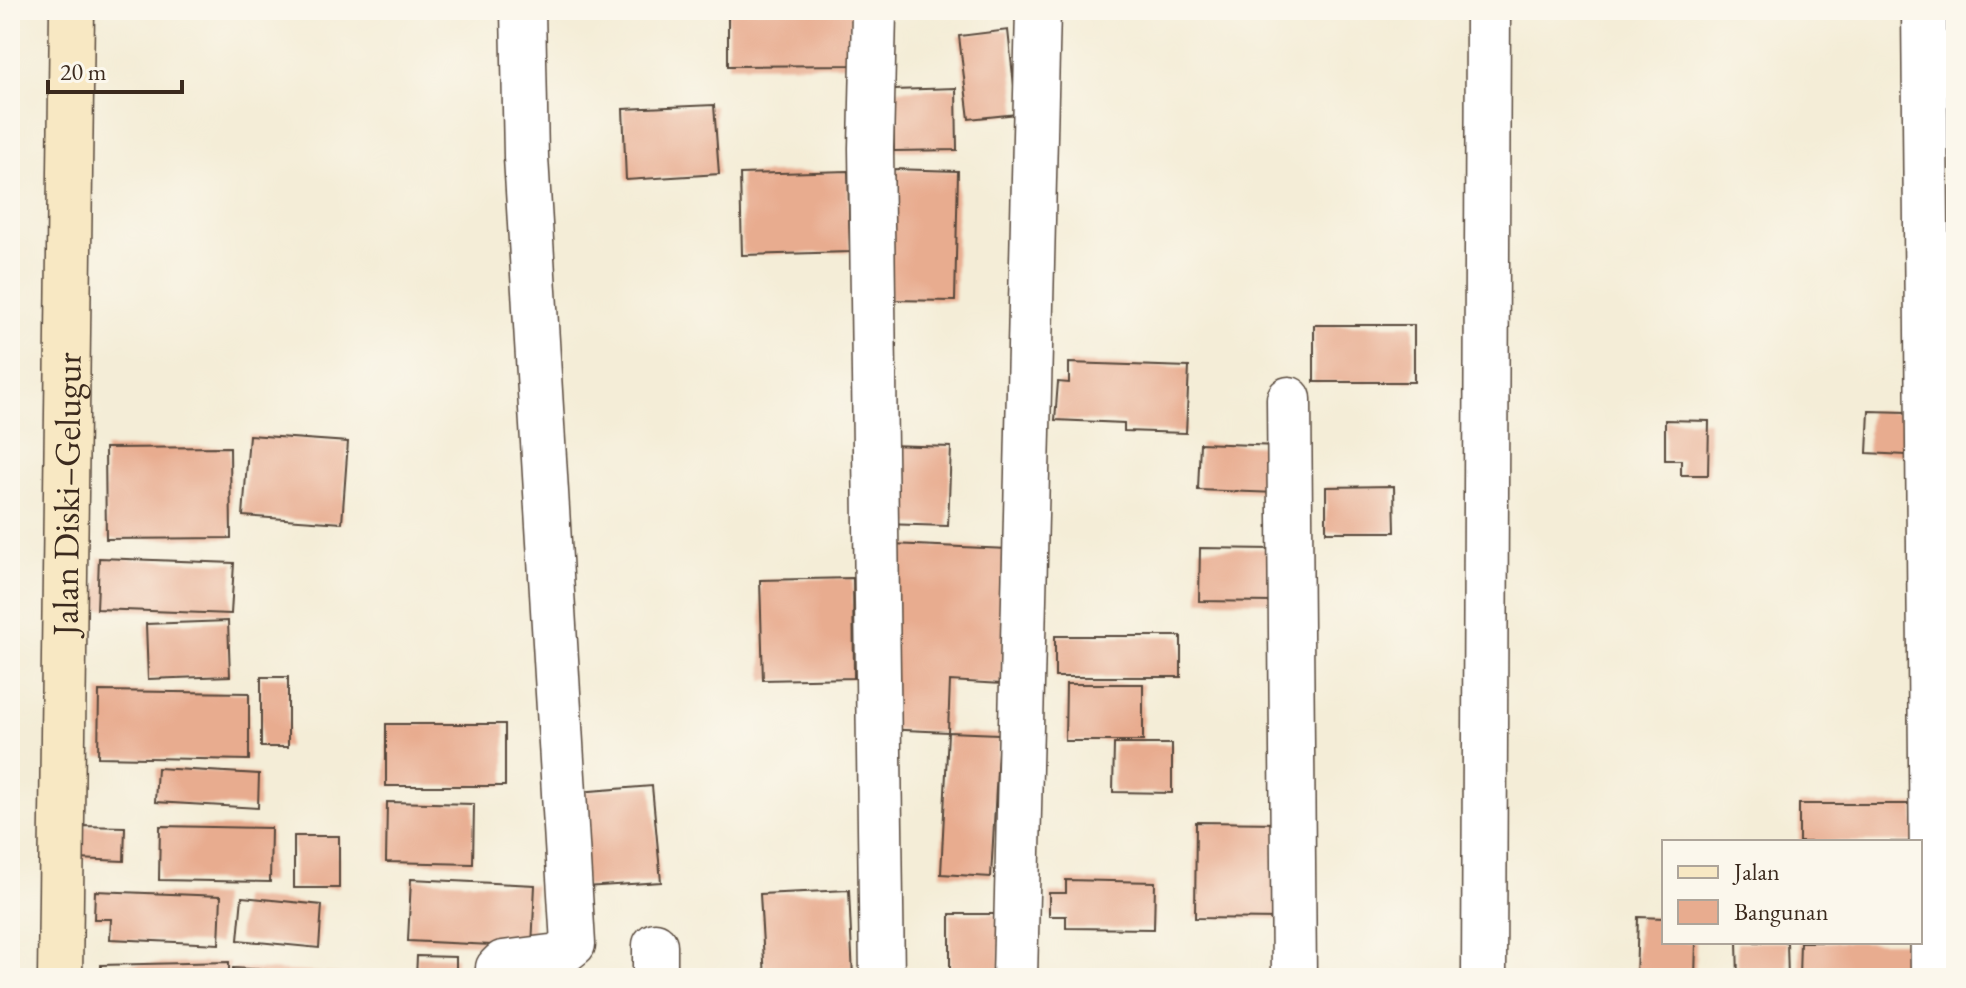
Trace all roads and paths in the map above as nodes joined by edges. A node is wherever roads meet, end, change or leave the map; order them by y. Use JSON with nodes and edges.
{"nodes":[{"id":1,"x":72,"y":10,"type":"edge"},
{"id":2,"x":523,"y":10,"type":"edge"},
{"id":3,"x":1038,"y":10,"type":"edge"},
{"id":4,"x":1488,"y":10,"type":"edge"},
{"id":5,"x":1924,"y":10,"type":"edge"},
{"id":6,"x":874,"y":13,"type":"dead end"},
{"id":7,"x":1289,"y":399,"type":"dead end"},
{"id":8,"x":60,"y":978,"type":"edge"},
{"id":9,"x":498,"y":978,"type":"edge"},
{"id":10,"x":882,"y":978,"type":"edge"},
{"id":11,"x":1015,"y":978,"type":"edge"},
{"id":12,"x":1294,"y":978,"type":"edge"},
{"id":13,"x":1484,"y":978,"type":"edge"},
{"id":14,"x":1933,"y":978,"type":"edge"}],
"edges":[{"from":1,"to":8,"type":"main road","name":"Jalan Diski–Gelugur"},
{"from":2,"to":9,"type":"street"},
{"from":3,"to":11,"type":"street"},
{"from":4,"to":13,"type":"street"},
{"from":5,"to":14,"type":"street"},
{"from":6,"to":10,"type":"street"},
{"from":7,"to":12,"type":"street"}]}
